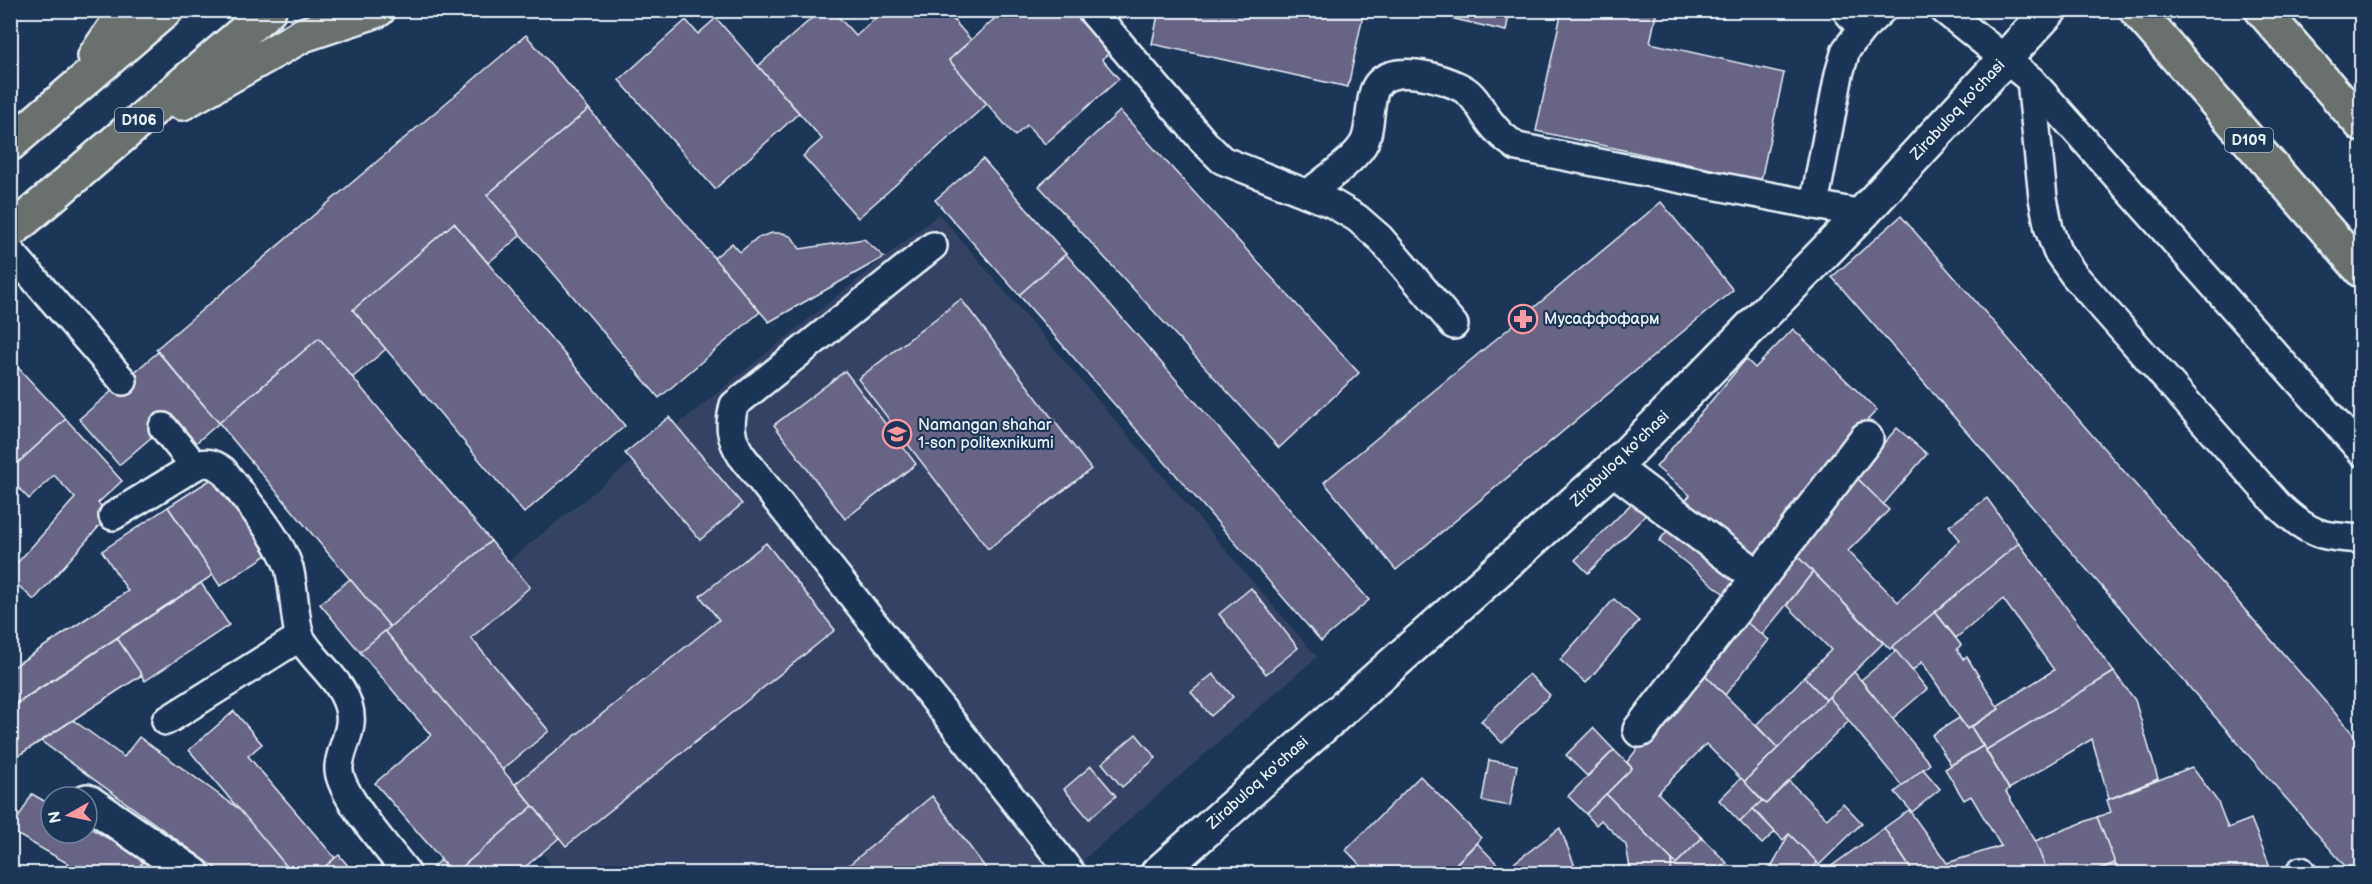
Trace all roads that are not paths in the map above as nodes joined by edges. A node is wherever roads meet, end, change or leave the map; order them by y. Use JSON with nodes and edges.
{"nodes":[{"id":1,"x":127,"y":10,"type":"edge"},
{"id":2,"x":166,"y":10,"type":"edge"},
{"id":3,"x":269,"y":10,"type":"edge"},
{"id":4,"x":378,"y":10,"type":"edge"},
{"id":5,"x":1091,"y":10,"type":"edge"},
{"id":6,"x":1882,"y":10,"type":"edge"},
{"id":7,"x":1944,"y":10,"type":"edge"},
{"id":8,"x":2050,"y":10,"type":"edge"},
{"id":9,"x":2136,"y":10,"type":"edge"},
{"id":10,"x":2262,"y":10,"type":"edge"},
{"id":11,"x":1854,"y":20,"type":"edge"},
{"id":12,"x":2006,"y":59,"type":"junction"},
{"id":13,"x":2031,"y":80,"type":"junction"},
{"id":14,"x":68,"y":95,"type":"junction"},
{"id":15,"x":2361,"y":125,"type":"edge"},
{"id":16,"x":112,"y":143,"type":"junction"},
{"id":17,"x":10,"y":144,"type":"edge"},
{"id":18,"x":1308,"y":194,"type":"junction"},
{"id":19,"x":1814,"y":205,"type":"junction"},
{"id":20,"x":1862,"y":214,"type":"junction"},
{"id":21,"x":10,"y":232,"type":"edge"},
{"id":22,"x":933,"y":246,"type":"dead end"},
{"id":23,"x":10,"y":251,"type":"edge"},
{"id":24,"x":2361,"y":271,"type":"edge"},
{"id":25,"x":1454,"y":325,"type":"dead end"},
{"id":26,"x":123,"y":381,"type":"dead end"},
{"id":27,"x":163,"y":427,"type":"dead end"},
{"id":28,"x":1866,"y":439,"type":"dead end"},
{"id":29,"x":2361,"y":452,"type":"edge"},
{"id":30,"x":195,"y":466,"type":"junction"},
{"id":31,"x":1613,"y":468,"type":"junction"},
{"id":32,"x":113,"y":516,"type":"dead end"},
{"id":33,"x":2361,"y":539,"type":"edge"},
{"id":34,"x":1759,"y":578,"type":"junction"},
{"id":35,"x":300,"y":637,"type":"junction"},
{"id":36,"x":166,"y":721,"type":"dead end"},
{"id":37,"x":1640,"y":730,"type":"dead end"},
{"id":38,"x":99,"y":808,"type":"edge"},
{"id":39,"x":406,"y":872,"type":"dead end"},
{"id":40,"x":193,"y":873,"type":"edge"},
{"id":41,"x":1072,"y":873,"type":"edge"},
{"id":42,"x":1157,"y":873,"type":"edge"}],
"edges":[{"from":1,"to":14,"type":"main road"},
{"from":2,"to":14,"type":"main road"},
{"from":3,"to":16,"type":"main road","number":"D106"},
{"from":4,"to":16,"type":"main road"},
{"from":5,"to":18,"type":"lane"},
{"from":6,"to":11,"type":"lane"},
{"from":7,"to":12,"type":"lane"},
{"from":8,"to":12,"type":"street","name":"Zirabuloq ko'chasi"},
{"from":9,"to":24,"type":"main road","number":"D109"},
{"from":10,"to":15,"type":"main road"},
{"from":11,"to":19,"type":"lane"},
{"from":12,"to":13,"type":"lane"},
{"from":12,"to":20,"type":"street","name":"Zirabuloq ko'chasi"},
{"from":13,"to":29,"type":"lane"},
{"from":13,"to":33,"type":"lane"},
{"from":14,"to":17,"type":"main road"},
{"from":16,"to":21,"type":"main road","number":"D106"},
{"from":18,"to":19,"type":"lane"},
{"from":18,"to":25,"type":"lane"},
{"from":19,"to":20,"type":"lane"},
{"from":20,"to":31,"type":"street","name":"Zirabuloq ko'chasi"},
{"from":22,"to":41,"type":"lane"},
{"from":23,"to":26,"type":"lane"},
{"from":27,"to":30,"type":"lane"},
{"from":28,"to":34,"type":"street"},
{"from":30,"to":32,"type":"lane"},
{"from":30,"to":35,"type":"lane"},
{"from":31,"to":34,"type":"street"},
{"from":31,"to":42,"type":"street","name":"Zirabuloq ko'chasi"},
{"from":34,"to":37,"type":"street"},
{"from":35,"to":36,"type":"lane"},
{"from":35,"to":39,"type":"lane"},
{"from":38,"to":40,"type":"street"}]}
